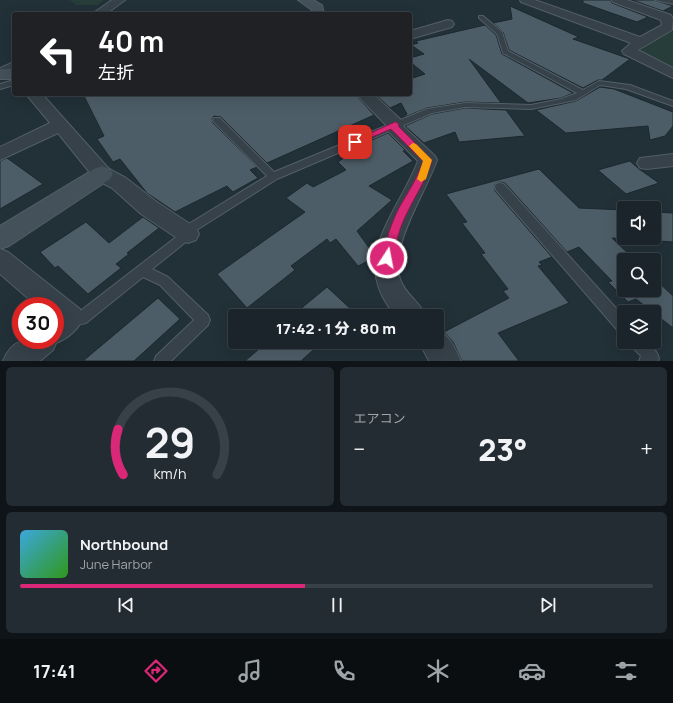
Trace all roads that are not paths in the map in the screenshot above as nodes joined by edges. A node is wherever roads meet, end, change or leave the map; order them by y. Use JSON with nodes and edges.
{"nodes":[{"id":1,"x":120,"y":0,"type":"edge"},
{"id":2,"x":304,"y":0,"type":"edge"},
{"id":3,"x":526,"y":0,"type":"edge"},
{"id":4,"x":617,"y":0,"type":"edge"},
{"id":5,"x":658,"y":0,"type":"edge"},
{"id":6,"x":673,"y":2,"type":"edge"},
{"id":7,"x":646,"y":4,"type":"edge"},
{"id":8,"x":101,"y":12,"type":"edge"},
{"id":9,"x":318,"y":12,"type":"edge"},
{"id":10,"x":481,"y":17,"type":"dead end"},
{"id":11,"x":448,"y":24,"type":"dead end"},
{"id":12,"x":412,"y":34,"type":"edge"},
{"id":13,"x":640,"y":42,"type":"junction"},
{"id":14,"x":673,"y":74,"type":"edge"},
{"id":15,"x":583,"y":93,"type":"junction"},
{"id":16,"x":36,"y":96,"type":"edge"},
{"id":17,"x":366,"y":96,"type":"edge"},
{"id":18,"x":673,"y":104,"type":"edge"},
{"id":19,"x":216,"y":120,"type":"dead end"},
{"id":20,"x":395,"y":124,"type":"junction"},
{"id":21,"x":60,"y":125,"type":"junction"},
{"id":22,"x":0,"y":154,"type":"edge"},
{"id":23,"x":673,"y":160,"type":"edge"},
{"id":24,"x":647,"y":164,"type":"dead end"},
{"id":25,"x":102,"y":174,"type":"junction"},
{"id":26,"x":273,"y":177,"type":"junction"},
{"id":27,"x":500,"y":187,"type":"dead end"},
{"id":28,"x":188,"y":234,"type":"junction"},
{"id":29,"x":0,"y":239,"type":"edge"},
{"id":30,"x":0,"y":259,"type":"edge"},
{"id":31,"x":142,"y":270,"type":"junction"},
{"id":32,"x":36,"y":297,"type":"edge"},
{"id":33,"x":407,"y":309,"type":"edge"},
{"id":34,"x":617,"y":319,"type":"edge"},
{"id":35,"x":64,"y":323,"type":"edge"},
{"id":36,"x":32,"y":349,"type":"edge"},
{"id":37,"x":438,"y":349,"type":"edge"},
{"id":38,"x":644,"y":349,"type":"edge"},
{"id":39,"x":18,"y":361,"type":"edge"},
{"id":40,"x":161,"y":361,"type":"edge"},
{"id":41,"x":446,"y":361,"type":"edge"},
{"id":42,"x":646,"y":361,"type":"edge"}],
"edges":[{"from":1,"to":8,"type":"street"},
{"from":2,"to":9,"type":"street"},
{"from":3,"to":13,"type":"street"},
{"from":4,"to":7,"type":"street"},
{"from":5,"to":6,"type":"lane"},
{"from":7,"to":13,"type":"street"},
{"from":10,"to":15,"type":"lane"},
{"from":11,"to":12,"type":"street"},
{"from":13,"to":14,"type":"street"},
{"from":15,"to":18,"type":"lane"},
{"from":15,"to":20,"type":"lane"},
{"from":16,"to":21,"type":"street"},
{"from":17,"to":20,"type":"street"},
{"from":19,"to":26,"type":"lane"},
{"from":20,"to":26,"type":"lane"},
{"from":20,"to":33,"type":"street"},
{"from":21,"to":22,"type":"street"},
{"from":21,"to":25,"type":"street"},
{"from":23,"to":24,"type":"street"},
{"from":25,"to":28,"type":"street"},
{"from":25,"to":29,"type":"street"},
{"from":26,"to":28,"type":"lane"},
{"from":27,"to":34,"type":"lane"},
{"from":28,"to":31,"type":"lane"},
{"from":30,"to":32,"type":"street"},
{"from":31,"to":35,"type":"lane"},
{"from":31,"to":40,"type":"lane"},
{"from":36,"to":39,"type":"street"},
{"from":37,"to":41,"type":"street"},
{"from":38,"to":42,"type":"lane"}]}
